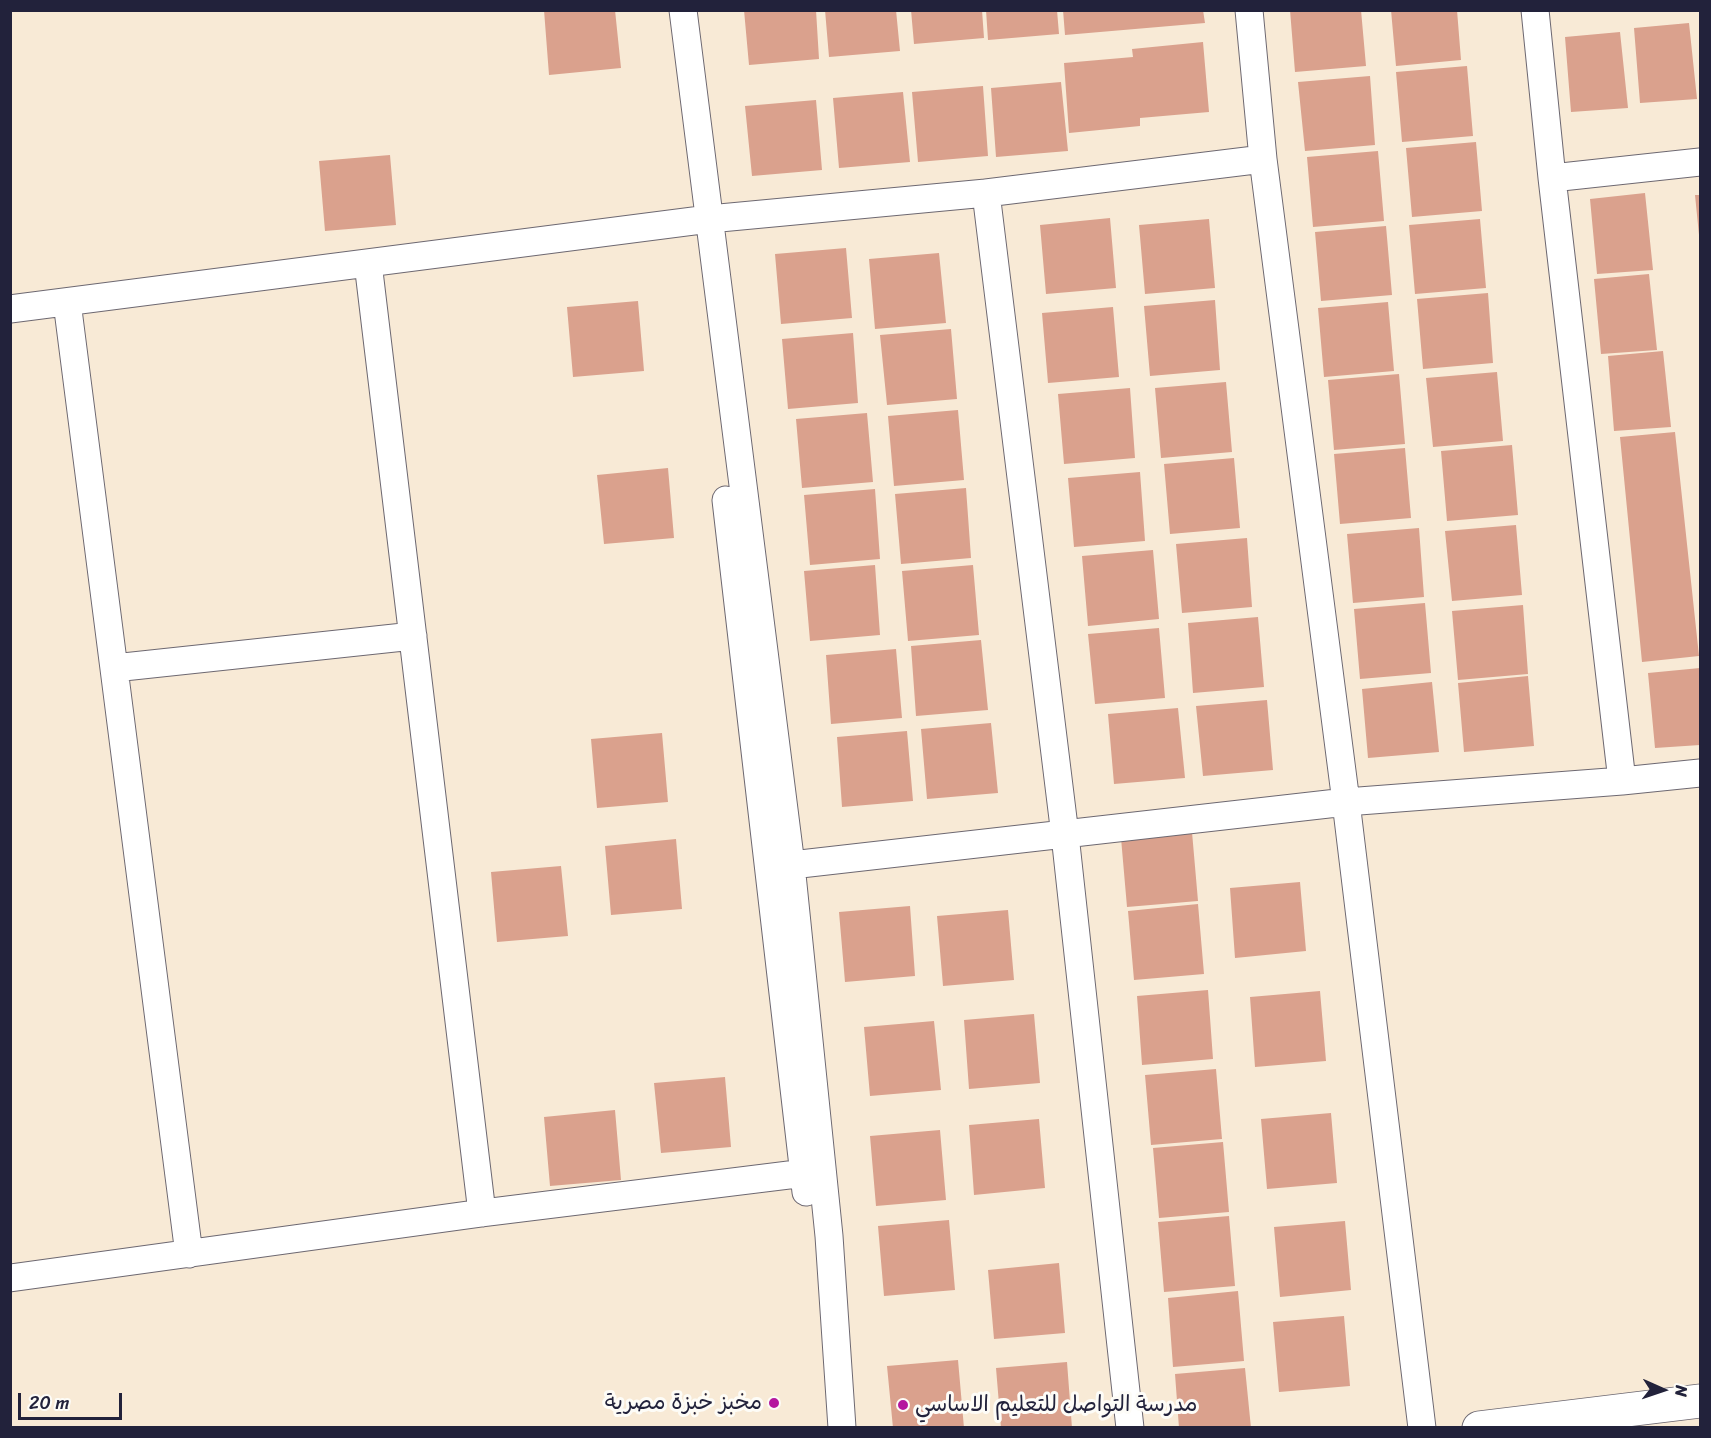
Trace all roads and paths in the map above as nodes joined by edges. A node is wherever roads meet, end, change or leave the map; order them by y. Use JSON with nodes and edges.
{"nodes":[{"id":1,"x":666,"y":10,"type":"edge"},
{"id":2,"x":683,"y":10,"type":"edge"},
{"id":3,"x":1248,"y":10,"type":"edge"},
{"id":4,"x":1535,"y":10,"type":"edge"},
{"id":5,"x":1263,"y":159,"type":"junction"},
{"id":6,"x":1701,"y":162,"type":"edge"},
{"id":7,"x":1552,"y":178,"type":"junction"},
{"id":8,"x":986,"y":193,"type":"junction"},
{"id":9,"x":701,"y":220,"type":"junction"},
{"id":10,"x":368,"y":263,"type":"junction"},
{"id":11,"x":67,"y":302,"type":"junction"},
{"id":12,"x":10,"y":309,"type":"edge"},
{"id":13,"x":413,"y":636,"type":"junction"},
{"id":14,"x":114,"y":668,"type":"junction"},
{"id":15,"x":1701,"y":773,"type":"edge"},
{"id":16,"x":1622,"y":781,"type":"junction"},
{"id":17,"x":1346,"y":802,"type":"junction"},
{"id":18,"x":1065,"y":835,"type":"junction"},
{"id":19,"x":780,"y":867,"type":"junction"},
{"id":20,"x":813,"y":1172,"type":"junction"},
{"id":21,"x":482,"y":1213,"type":"junction"},
{"id":22,"x":189,"y":1254,"type":"junction"},
{"id":23,"x":10,"y":1278,"type":"edge"},
{"id":24,"x":1701,"y":1401,"type":"edge"},
{"id":25,"x":1594,"y":1421,"type":"edge"},
{"id":26,"x":826,"y":1428,"type":"edge"},
{"id":27,"x":842,"y":1428,"type":"edge"},
{"id":28,"x":1130,"y":1428,"type":"edge"},
{"id":29,"x":1422,"y":1428,"type":"edge"},
{"id":30,"x":1479,"y":1428,"type":"edge"}],
"edges":[{"from":1,"to":9,"type":"street"},
{"from":2,"to":9,"type":"street"},
{"from":3,"to":5,"type":"street"},
{"from":4,"to":7,"type":"street"},
{"from":5,"to":8,"type":"street"},
{"from":5,"to":17,"type":"street"},
{"from":6,"to":7,"type":"street"},
{"from":7,"to":16,"type":"street"},
{"from":8,"to":9,"type":"street"},
{"from":8,"to":18,"type":"street"},
{"from":9,"to":10,"type":"street"},
{"from":9,"to":19,"type":"street"},
{"from":10,"to":11,"type":"street"},
{"from":10,"to":13,"type":"street"},
{"from":11,"to":12,"type":"street"},
{"from":11,"to":14,"type":"street"},
{"from":13,"to":14,"type":"street"},
{"from":13,"to":21,"type":"street"},
{"from":14,"to":22,"type":"street"},
{"from":15,"to":16,"type":"street"},
{"from":16,"to":17,"type":"street"},
{"from":17,"to":18,"type":"street"},
{"from":17,"to":29,"type":"street"},
{"from":18,"to":19,"type":"street"},
{"from":18,"to":28,"type":"street"},
{"from":19,"to":20,"type":"street"},
{"from":20,"to":21,"type":"street"},
{"from":20,"to":26,"type":"street"},
{"from":20,"to":27,"type":"street"},
{"from":21,"to":22,"type":"street"},
{"from":22,"to":23,"type":"street"},
{"from":24,"to":25,"type":"street"},
{"from":25,"to":30,"type":"street"}]}
